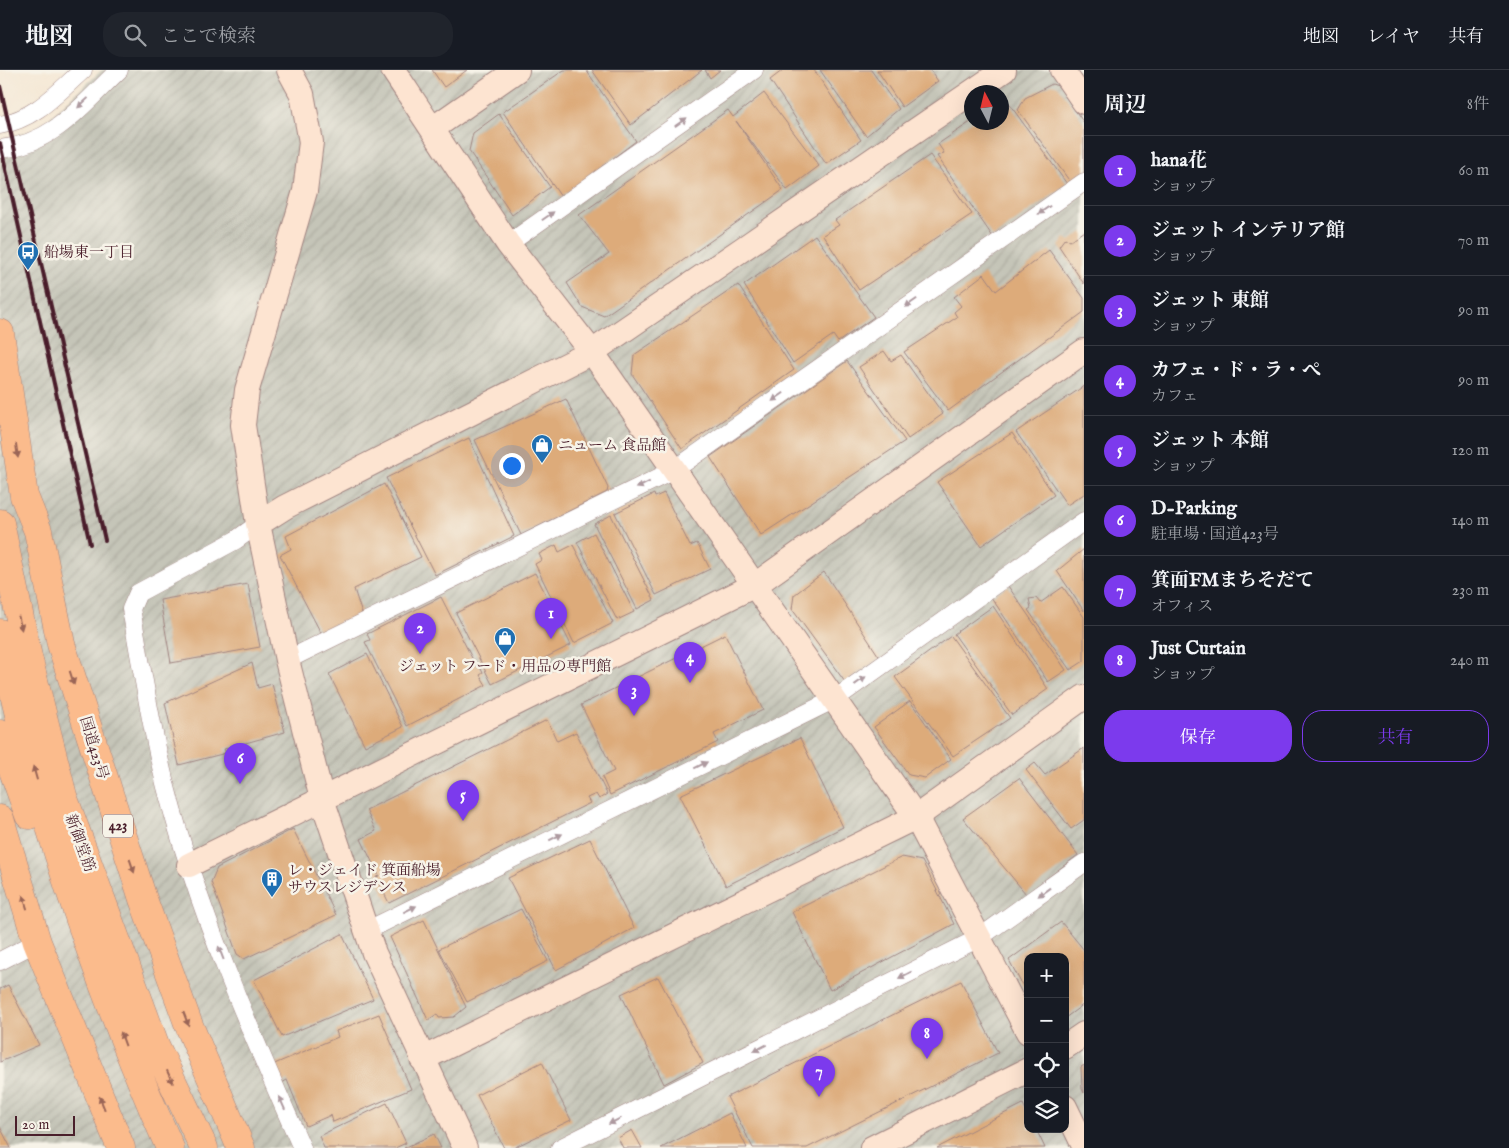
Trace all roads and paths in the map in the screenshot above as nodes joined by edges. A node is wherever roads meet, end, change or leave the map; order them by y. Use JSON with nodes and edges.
{"nodes":[{"id":1,"x":82,"y":70,"type":"edge"},
{"id":2,"x":119,"y":70,"type":"edge"},
{"id":3,"x":289,"y":70,"type":"edge"},
{"id":4,"x":393,"y":70,"type":"edge"},
{"id":5,"x":517,"y":70,"type":"edge"},
{"id":6,"x":754,"y":70,"type":"edge"},
{"id":7,"x":1004,"y":70,"type":"edge"},
{"id":8,"x":1062,"y":70,"type":"edge"},
{"id":9,"x":1084,"y":102,"type":"edge"},
{"id":10,"x":0,"y":125,"type":"edge"},
{"id":11,"x":432,"y":129,"type":"junction"},
{"id":12,"x":0,"y":149,"type":"edge"},
{"id":13,"x":1084,"y":182,"type":"edge"},
{"id":14,"x":508,"y":244,"type":"junction"},
{"id":15,"x":0,"y":333,"type":"edge"},
{"id":16,"x":1084,"y":351,"type":"edge"},
{"id":17,"x":592,"y":352,"type":"junction"},
{"id":18,"x":674,"y":470,"type":"junction"},
{"id":19,"x":24,"y":496,"type":"junction"},
{"id":20,"x":1084,"y":521,"type":"edge"},
{"id":21,"x":0,"y":524,"type":"edge"},
{"id":22,"x":258,"y":524,"type":"junction"},
{"id":23,"x":755,"y":585,"type":"junction"},
{"id":24,"x":0,"y":633,"type":"edge"},
{"id":25,"x":287,"y":660,"type":"junction"},
{"id":26,"x":1084,"y":697,"type":"edge"},
{"id":27,"x":835,"y":700,"type":"junction"},
{"id":28,"x":0,"y":734,"type":"edge"},
{"id":29,"x":322,"y":799,"type":"junction"},
{"id":30,"x":916,"y":817,"type":"junction"},
{"id":31,"x":0,"y":819,"type":"edge"},
{"id":32,"x":1084,"y":863,"type":"edge"},
{"id":33,"x":189,"y":865,"type":"junction"},
{"id":34,"x":104,"y":908,"type":"junction"},
{"id":35,"x":78,"y":921,"type":"junction"},
{"id":36,"x":366,"y":931,"type":"junction"},
{"id":37,"x":979,"y":938,"type":"junction"},
{"id":38,"x":38,"y":942,"type":"junction"},
{"id":39,"x":0,"y":961,"type":"edge"},
{"id":40,"x":1024,"y":1024,"type":"edge"},
{"id":41,"x":1084,"y":1034,"type":"edge"},
{"id":42,"x":1069,"y":1044,"type":"edge"},
{"id":43,"x":422,"y":1060,"type":"junction"},
{"id":44,"x":1024,"y":1072,"type":"edge"},
{"id":45,"x":1069,"y":1115,"type":"edge"},
{"id":46,"x":1084,"y":1146,"type":"edge"},
{"id":47,"x":121,"y":1148,"type":"edge"},
{"id":48,"x":170,"y":1148,"type":"edge"},
{"id":49,"x":204,"y":1148,"type":"edge"},
{"id":50,"x":241,"y":1148,"type":"edge"},
{"id":51,"x":302,"y":1148,"type":"edge"},
{"id":52,"x":465,"y":1148,"type":"edge"},
{"id":53,"x":560,"y":1148,"type":"edge"},
{"id":54,"x":872,"y":1148,"type":"edge"}],
"edges":[{"from":1,"to":10,"type":"street"},
{"from":2,"to":12,"type":"street","one_way":true},
{"from":3,"to":22,"type":"street"},
{"from":4,"to":11,"type":"street"},
{"from":5,"to":11,"type":"street"},
{"from":14,"to":6,"type":"street","one_way":true},
{"from":7,"to":17,"type":"street"},
{"from":8,"to":9,"type":"street"},
{"from":11,"to":14,"type":"street"},
{"from":13,"to":18,"type":"street","one_way":true},
{"from":14,"to":17,"type":"street"},
{"from":15,"to":19,"type":"highway","name":"国道423号","number":"423","one_way":true},
{"from":16,"to":23,"type":"street"},
{"from":17,"to":18,"type":"street"},
{"from":17,"to":22,"type":"street"},
{"from":18,"to":23,"type":"street"},
{"from":18,"to":25,"type":"street","one_way":true},
{"from":19,"to":34,"type":"highway"},
{"from":19,"to":50,"type":"highway","name":"国道423号","number":"423","one_way":true},
{"from":27,"to":20,"type":"street","one_way":true},
{"from":21,"to":34,"type":"highway","name":"新御堂筋","one_way":true},
{"from":22,"to":25,"type":"street"},
{"from":22,"to":33,"type":"street"},
{"from":23,"to":27,"type":"street"},
{"from":23,"to":29,"type":"street"},
{"from":35,"to":24,"type":"highway","name":"新御堂筋","one_way":true},
{"from":25,"to":29,"type":"street"},
{"from":26,"to":30,"type":"street"},
{"from":27,"to":30,"type":"street"},
{"from":36,"to":27,"type":"street","one_way":true},
{"from":28,"to":35,"type":"highway"},
{"from":29,"to":33,"type":"street"},
{"from":29,"to":36,"type":"street"},
{"from":30,"to":37,"type":"street"},
{"from":30,"to":43,"type":"street"},
{"from":38,"to":31,"type":"highway","one_way":true},
{"from":32,"to":37,"type":"street","one_way":true},
{"from":51,"to":33,"type":"street","one_way":true},
{"from":34,"to":49,"type":"highway","name":"新御堂筋","one_way":true},
{"from":48,"to":35,"type":"highway","name":"新御堂筋","one_way":true},
{"from":36,"to":43,"type":"street"},
{"from":37,"to":40,"type":"street"},
{"from":37,"to":53,"type":"street","one_way":true},
{"from":38,"to":39,"type":"street"},
{"from":47,"to":38,"type":"highway","one_way":true},
{"from":41,"to":42,"type":"street"},
{"from":43,"to":52,"type":"street"},
{"from":44,"to":54,"type":"street"},
{"from":45,"to":46,"type":"street"}]}
